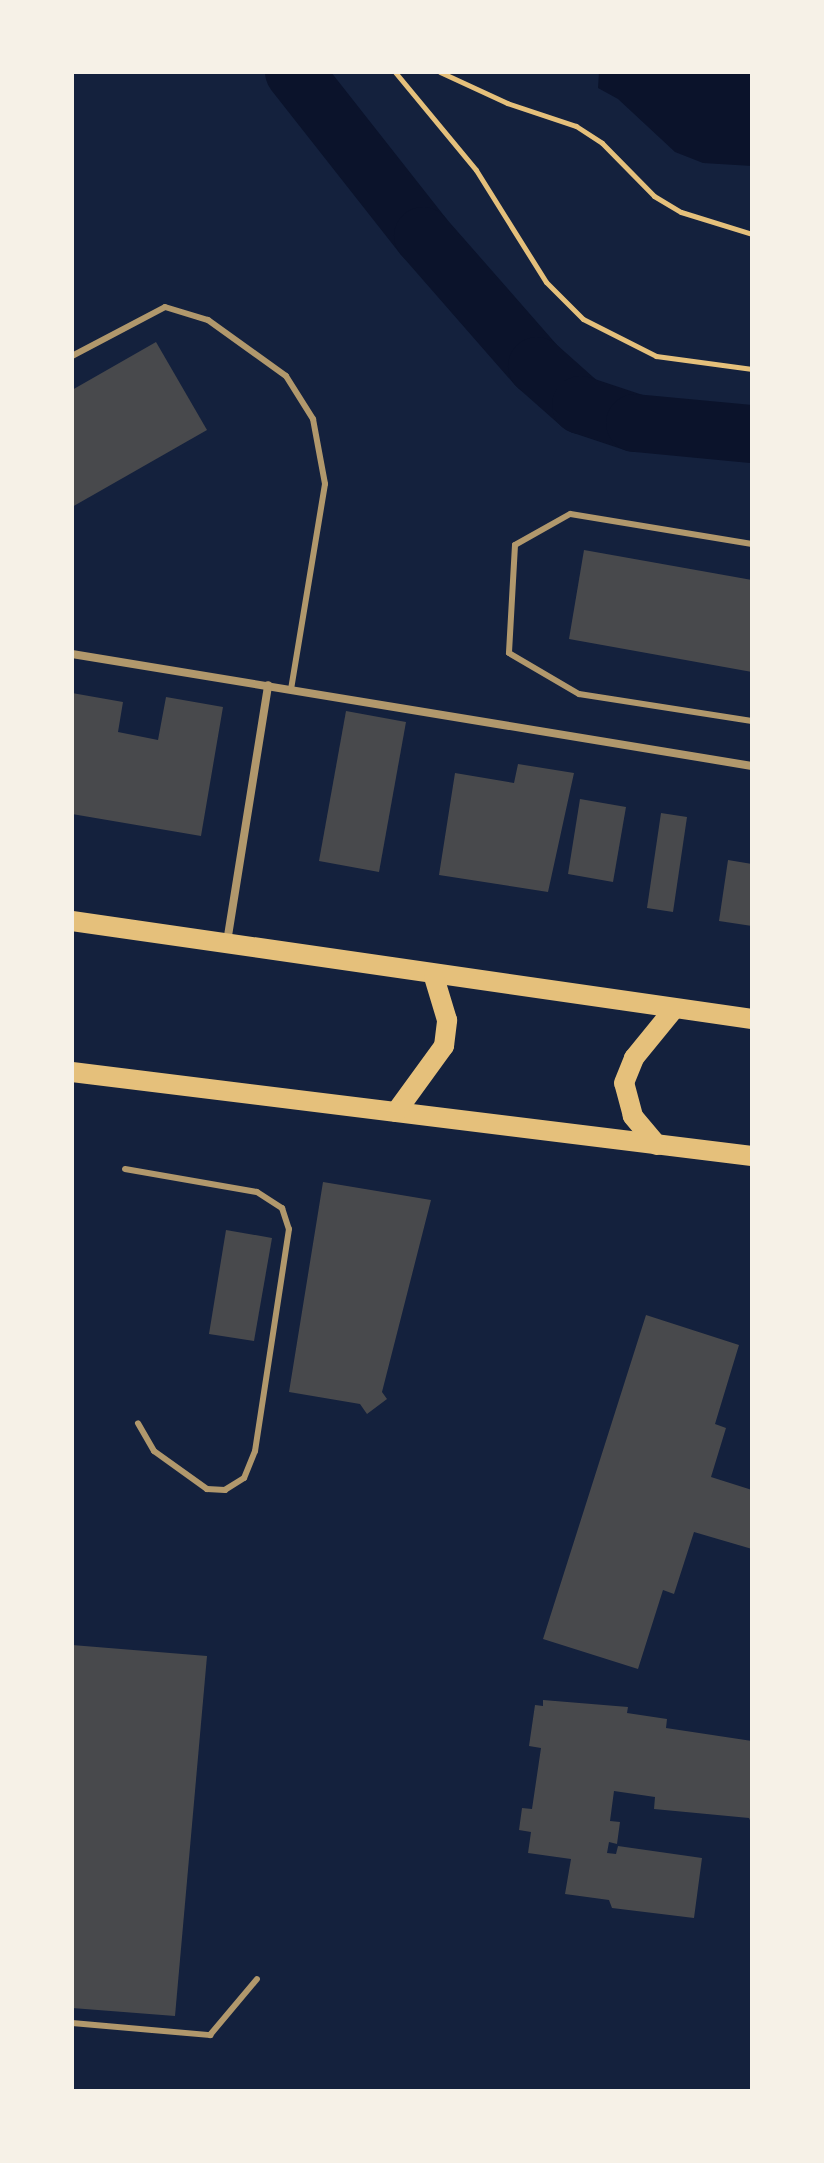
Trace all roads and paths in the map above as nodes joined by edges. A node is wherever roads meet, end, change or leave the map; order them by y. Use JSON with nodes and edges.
{"nodes":[{"id":1,"x":395,"y":72,"type":"edge"},
{"id":2,"x":440,"y":72,"type":"edge"},
{"id":3,"x":752,"y":234,"type":"edge"},
{"id":4,"x":73,"y":354,"type":"edge"},
{"id":5,"x":752,"y":369,"type":"edge"},
{"id":6,"x":752,"y":544,"type":"edge"},
{"id":7,"x":72,"y":654,"type":"edge"},
{"id":8,"x":268,"y":685,"type":"junction"},
{"id":9,"x":291,"y":689,"type":"junction"},
{"id":10,"x":752,"y":721,"type":"edge"},
{"id":11,"x":752,"y":766,"type":"edge"},
{"id":12,"x":72,"y":921,"type":"edge"},
{"id":13,"x":226,"y":947,"type":"junction"},
{"id":14,"x":434,"y":977,"type":"junction"},
{"id":15,"x":674,"y":1009,"type":"junction"},
{"id":16,"x":752,"y":1019,"type":"edge"},
{"id":17,"x":72,"y":1072,"type":"edge"},
{"id":18,"x":396,"y":1112,"type":"junction"},
{"id":19,"x":657,"y":1145,"type":"junction"},
{"id":20,"x":752,"y":1156,"type":"edge"},
{"id":21,"x":125,"y":1169,"type":"dead end"},
{"id":22,"x":138,"y":1423,"type":"dead end"},
{"id":23,"x":257,"y":1979,"type":"dead end"},
{"id":24,"x":72,"y":2023,"type":"edge"}],
"edges":[{"from":1,"to":5,"type":"path"},
{"from":2,"to":3,"type":"path"},
{"from":4,"to":9,"type":"lane"},
{"from":6,"to":10,"type":"lane"},
{"from":7,"to":8,"type":"street"},
{"from":8,"to":9,"type":"street"},
{"from":8,"to":13,"type":"street"},
{"from":9,"to":11,"type":"street"},
{"from":12,"to":13,"type":"main road"},
{"from":13,"to":14,"type":"main road"},
{"from":14,"to":15,"type":"main road"},
{"from":14,"to":18,"type":"main road"},
{"from":15,"to":16,"type":"main road"},
{"from":15,"to":19,"type":"main road"},
{"from":17,"to":18,"type":"main road"},
{"from":18,"to":19,"type":"main road"},
{"from":19,"to":20,"type":"main road"},
{"from":21,"to":22,"type":"lane"},
{"from":23,"to":24,"type":"lane"}]}
